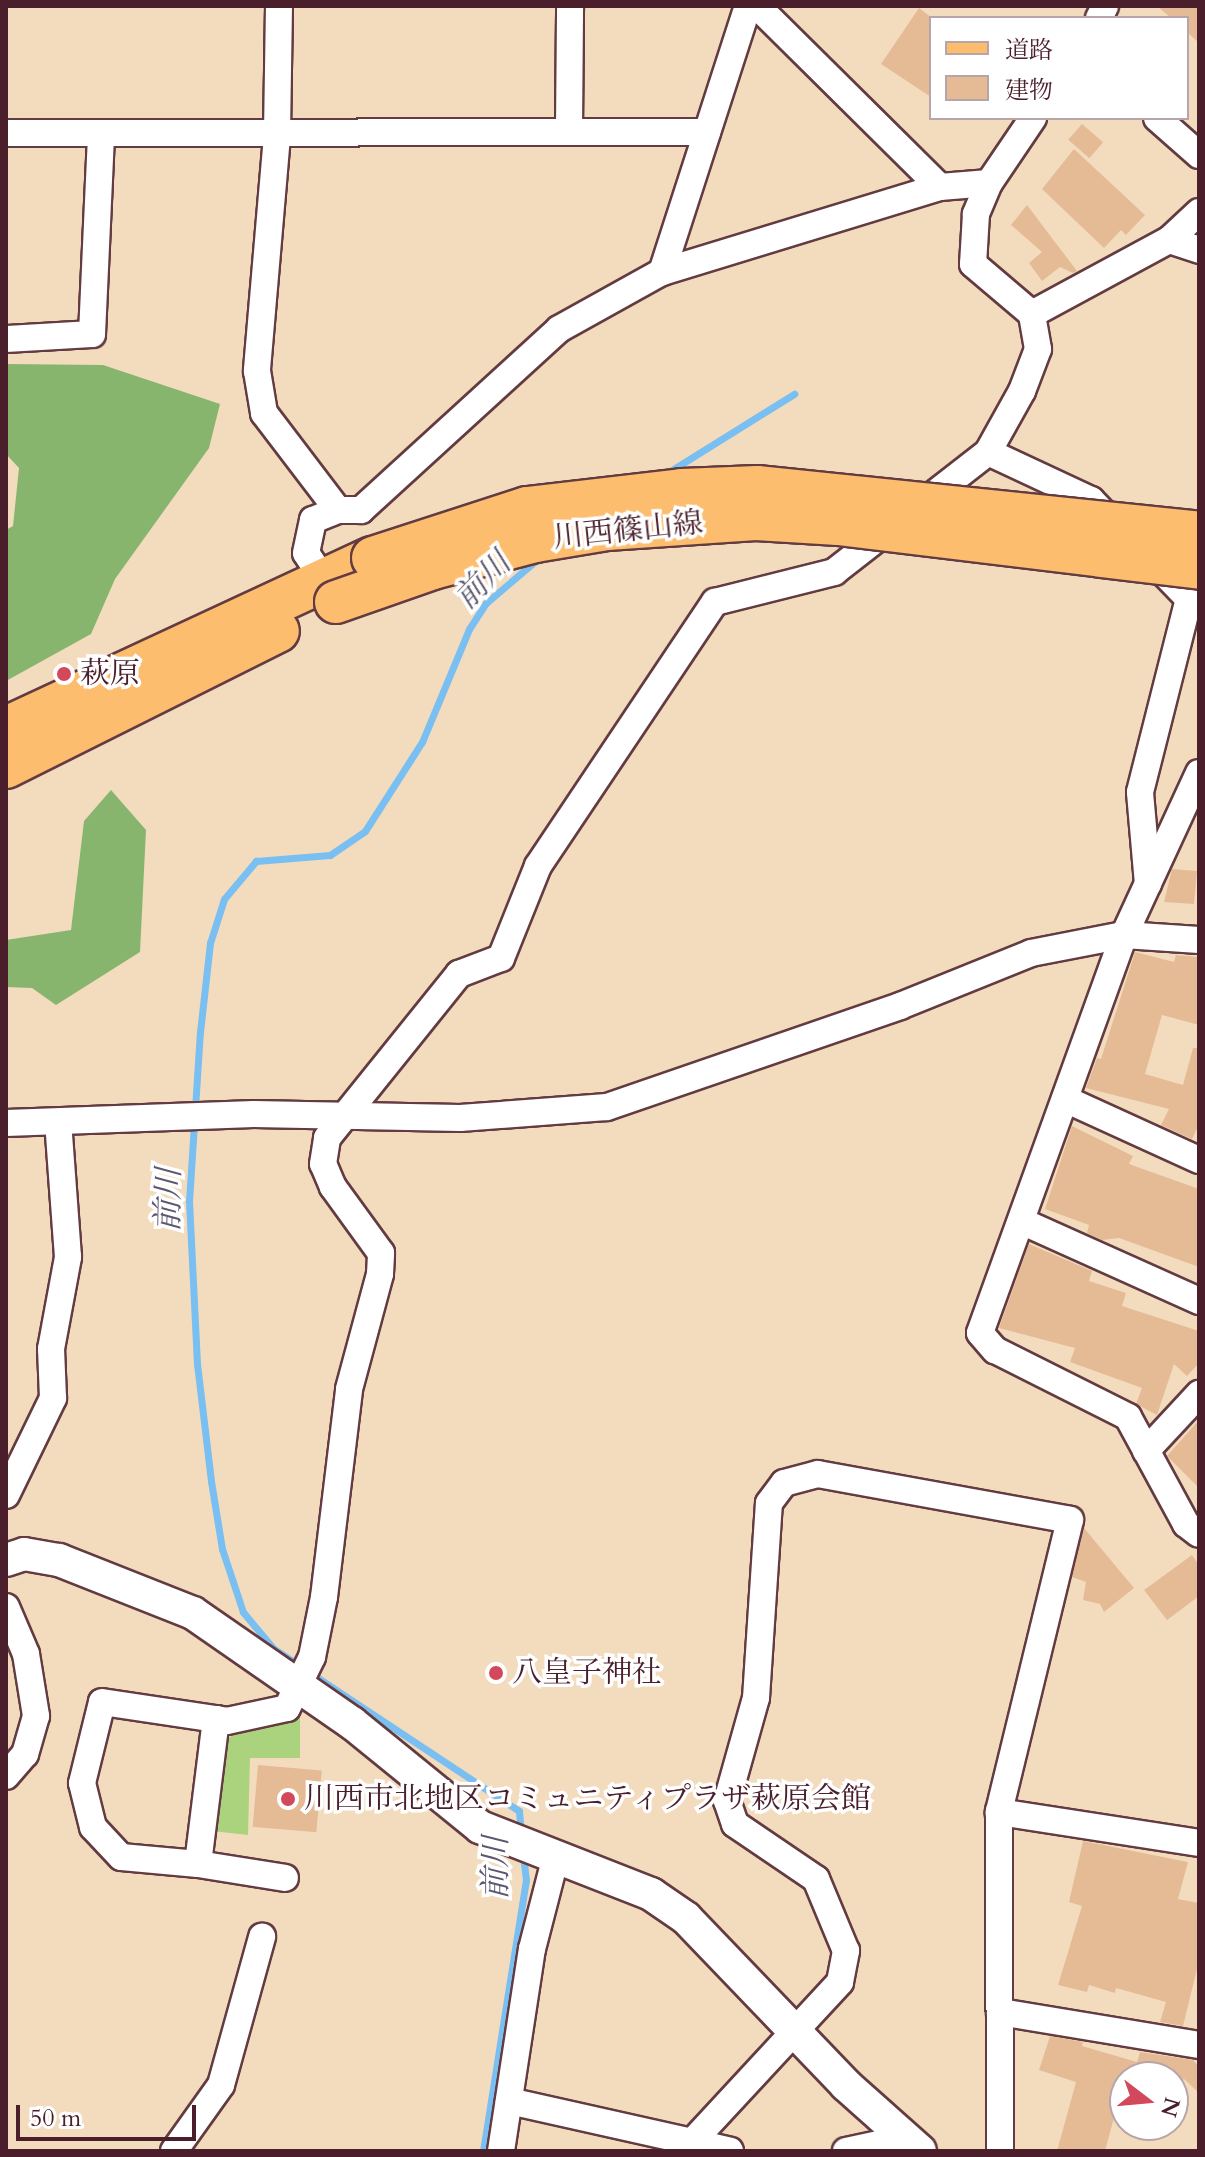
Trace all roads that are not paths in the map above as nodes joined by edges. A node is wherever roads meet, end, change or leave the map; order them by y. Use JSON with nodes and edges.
{"nodes":[{"id":1,"x":279,"y":6,"type":"edge"},
{"id":2,"x":570,"y":6,"type":"edge"},
{"id":3,"x":748,"y":6,"type":"edge"},
{"id":4,"x":757,"y":6,"type":"edge"},
{"id":5,"x":1032,"y":120,"type":"edge"},
{"id":6,"x":1159,"y":120,"type":"edge"},
{"id":7,"x":569,"y":129,"type":"junction"},
{"id":8,"x":707,"y":132,"type":"junction"},
{"id":9,"x":6,"y":133,"type":"edge"},
{"id":10,"x":101,"y":133,"type":"junction"},
{"id":11,"x":277,"y":136,"type":"junction"},
{"id":12,"x":1199,"y":155,"type":"edge"},
{"id":13,"x":989,"y":183,"type":"junction"},
{"id":14,"x":940,"y":187,"type":"junction"},
{"id":15,"x":1199,"y":212,"type":"edge"},
{"id":16,"x":1169,"y":240,"type":"junction"},
{"id":17,"x":1199,"y":250,"type":"edge"},
{"id":18,"x":662,"y":272,"type":"junction"},
{"id":19,"x":1032,"y":314,"type":"junction"},
{"id":20,"x":6,"y":339,"type":"edge"},
{"id":21,"x":988,"y":452,"type":"junction"},
{"id":22,"x":338,"y":510,"type":"junction"},
{"id":23,"x":1199,"y":533,"type":"edge"},
{"id":24,"x":1199,"y":568,"type":"edge"},
{"id":25,"x":331,"y":590,"type":"junction"},
{"id":26,"x":6,"y":728,"type":"edge"},
{"id":27,"x":6,"y":767,"type":"edge"},
{"id":28,"x":1199,"y":773,"type":"edge"},
{"id":29,"x":1148,"y":884,"type":"junction"},
{"id":30,"x":1124,"y":935,"type":"junction"},
{"id":31,"x":1199,"y":940,"type":"edge"},
{"id":32,"x":1065,"y":1099,"type":"junction"},
{"id":33,"x":343,"y":1118,"type":"junction"},
{"id":34,"x":58,"y":1122,"type":"junction"},
{"id":35,"x":6,"y":1123,"type":"edge"},
{"id":36,"x":1199,"y":1160,"type":"edge"},
{"id":37,"x":1021,"y":1221,"type":"junction"},
{"id":38,"x":1199,"y":1301,"type":"edge"},
{"id":39,"x":1199,"y":1394,"type":"edge"},
{"id":40,"x":1146,"y":1451,"type":"junction"},
{"id":41,"x":6,"y":1495,"type":"edge"},
{"id":42,"x":1199,"y":1534,"type":"edge"},
{"id":43,"x":6,"y":1560,"type":"edge"},
{"id":44,"x":6,"y":1607,"type":"edge"},
{"id":45,"x":298,"y":1686,"type":"junction"},
{"id":46,"x":216,"y":1719,"type":"junction"},
{"id":47,"x":6,"y":1776,"type":"edge"},
{"id":48,"x":999,"y":1812,"type":"junction"},
{"id":49,"x":1199,"y":1843,"type":"edge"},
{"id":50,"x":556,"y":1856,"type":"junction"},
{"id":51,"x":198,"y":1864,"type":"junction"},
{"id":52,"x":285,"y":1878,"type":"dead end"},
{"id":53,"x":262,"y":1937,"type":"dead end"},
{"id":54,"x":1000,"y":2012,"type":"junction"},
{"id":55,"x":795,"y":2032,"type":"junction"},
{"id":56,"x":1199,"y":2045,"type":"edge"},
{"id":57,"x":509,"y":2101,"type":"junction"},
{"id":58,"x":692,"y":2142,"type":"junction"},
{"id":59,"x":913,"y":2145,"type":"edge"},
{"id":60,"x":174,"y":2151,"type":"edge"},
{"id":61,"x":501,"y":2151,"type":"edge"},
{"id":62,"x":730,"y":2151,"type":"edge"},
{"id":63,"x":846,"y":2151,"type":"edge"},
{"id":64,"x":1000,"y":2151,"type":"edge"}],
"edges":[{"from":1,"to":11,"type":"street"},
{"from":2,"to":7,"type":"street"},
{"from":3,"to":8,"type":"street"},
{"from":4,"to":14,"type":"street"},
{"from":5,"to":13,"type":"street"},
{"from":6,"to":12,"type":"street"},
{"from":7,"to":8,"type":"street"},
{"from":7,"to":11,"type":"street"},
{"from":8,"to":18,"type":"street"},
{"from":9,"to":10,"type":"street"},
{"from":10,"to":11,"type":"street"},
{"from":10,"to":20,"type":"street"},
{"from":11,"to":22,"type":"street"},
{"from":13,"to":14,"type":"street"},
{"from":13,"to":19,"type":"street"},
{"from":14,"to":18,"type":"street"},
{"from":15,"to":16,"type":"street"},
{"from":16,"to":17,"type":"street"},
{"from":16,"to":19,"type":"street"},
{"from":18,"to":22,"type":"street"},
{"from":19,"to":21,"type":"street"},
{"from":21,"to":29,"type":"street"},
{"from":21,"to":33,"type":"street"},
{"from":22,"to":25,"type":"street"},
{"from":23,"to":25,"type":"main road","name":"川西篠山線","bridge":true},
{"from":24,"to":25,"type":"main road","name":"川西篠山線","bridge":true},
{"from":25,"to":26,"type":"main road","name":"川西篠山線"},
{"from":25,"to":27,"type":"main road","name":"川西篠山線"},
{"from":28,"to":29,"type":"street"},
{"from":29,"to":30,"type":"street"},
{"from":30,"to":31,"type":"street"},
{"from":30,"to":32,"type":"street"},
{"from":30,"to":33,"type":"street"},
{"from":32,"to":36,"type":"street"},
{"from":32,"to":37,"type":"street"},
{"from":33,"to":34,"type":"street"},
{"from":33,"to":45,"type":"street"},
{"from":34,"to":35,"type":"street"},
{"from":34,"to":41,"type":"street"},
{"from":37,"to":38,"type":"street"},
{"from":37,"to":40,"type":"street"},
{"from":39,"to":40,"type":"street"},
{"from":40,"to":42,"type":"street"},
{"from":43,"to":45,"type":"street"},
{"from":44,"to":47,"type":"street"},
{"from":45,"to":46,"type":"street"},
{"from":45,"to":50,"type":"street"},
{"from":46,"to":51,"type":"street"},
{"from":46,"to":51,"type":"street"},
{"from":48,"to":49,"type":"street"},
{"from":48,"to":54,"type":"street"},
{"from":48,"to":55,"type":"street"},
{"from":50,"to":55,"type":"street"},
{"from":50,"to":57,"type":"street"},
{"from":51,"to":52,"type":"street"},
{"from":53,"to":60,"type":"street"},
{"from":54,"to":56,"type":"street"},
{"from":54,"to":64,"type":"street"},
{"from":55,"to":58,"type":"street"},
{"from":55,"to":59,"type":"street"},
{"from":57,"to":58,"type":"street"},
{"from":57,"to":61,"type":"street"},
{"from":58,"to":62,"type":"street"},
{"from":59,"to":63,"type":"street"}]}
